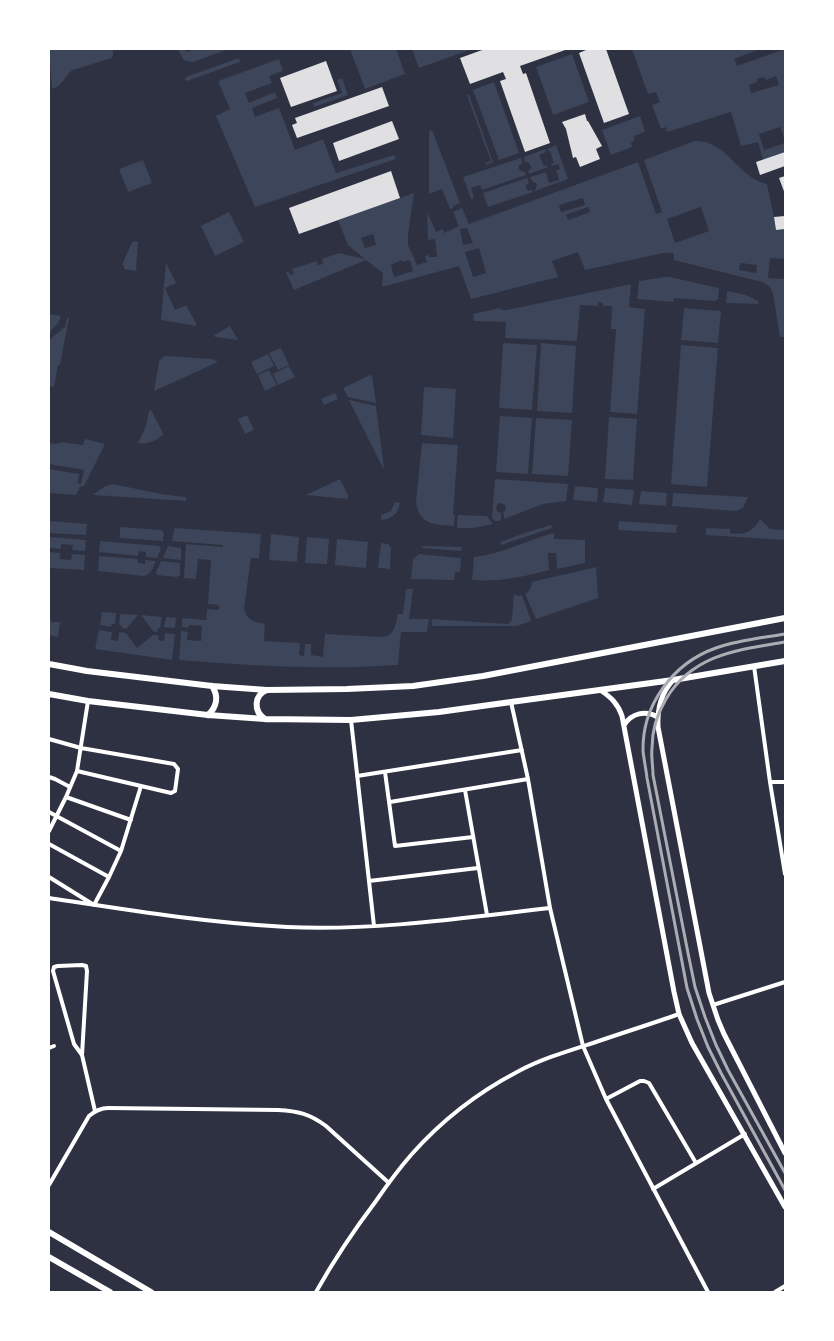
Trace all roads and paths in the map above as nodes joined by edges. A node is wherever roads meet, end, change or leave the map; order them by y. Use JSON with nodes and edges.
{"nodes":[{"id":1,"x":785,"y":618,"type":"edge"},
{"id":2,"x":785,"y":661,"type":"edge"},
{"id":3,"x":49,"y":664,"type":"edge"},
{"id":4,"x":754,"y":666,"type":"junction"},
{"id":5,"x":674,"y":680,"type":"junction"},
{"id":6,"x":212,"y":686,"type":"junction"},
{"id":7,"x":267,"y":690,"type":"junction"},
{"id":8,"x":600,"y":690,"type":"junction"},
{"id":9,"x":49,"y":694,"type":"edge"},
{"id":10,"x":88,"y":701,"type":"junction"},
{"id":11,"x":511,"y":702,"type":"junction"},
{"id":12,"x":208,"y":715,"type":"junction"},
{"id":13,"x":658,"y":717,"type":"junction"},
{"id":14,"x":265,"y":719,"type":"junction"},
{"id":15,"x":350,"y":720,"type":"junction"},
{"id":16,"x":624,"y":725,"type":"junction"},
{"id":17,"x":49,"y":739,"type":"edge"},
{"id":18,"x":81,"y":748,"type":"junction"},
{"id":19,"x":522,"y":750,"type":"junction"},
{"id":20,"x":77,"y":771,"type":"junction"},
{"id":21,"x":385,"y":772,"type":"junction"},
{"id":22,"x":357,"y":776,"type":"junction"},
{"id":23,"x":49,"y":777,"type":"edge"},
{"id":24,"x":528,"y":779,"type":"junction"},
{"id":25,"x":770,"y":782,"type":"junction"},
{"id":26,"x":785,"y":782,"type":"edge"},
{"id":27,"x":142,"y":786,"type":"junction"},
{"id":28,"x":70,"y":787,"type":"junction"},
{"id":29,"x":465,"y":790,"type":"junction"},
{"id":30,"x":66,"y":797,"type":"junction"},
{"id":31,"x":390,"y":802,"type":"junction"},
{"id":32,"x":49,"y":812,"type":"edge"},
{"id":33,"x":57,"y":816,"type":"junction"},
{"id":34,"x":131,"y":820,"type":"junction"},
{"id":35,"x":49,"y":831,"type":"edge"},
{"id":36,"x":473,"y":837,"type":"junction"},
{"id":37,"x":49,"y":844,"type":"edge"},
{"id":38,"x":120,"y":851,"type":"junction"},
{"id":39,"x":478,"y":868,"type":"junction"},
{"id":40,"x":785,"y":874,"type":"edge"},
{"id":41,"x":49,"y":877,"type":"edge"},
{"id":42,"x":109,"y":877,"type":"junction"},
{"id":43,"x":368,"y":881,"type":"junction"},
{"id":44,"x":49,"y":898,"type":"edge"},
{"id":45,"x":94,"y":905,"type":"junction"},
{"id":46,"x":550,"y":908,"type":"junction"},
{"id":47,"x":487,"y":915,"type":"junction"},
{"id":48,"x":374,"y":926,"type":"junction"},
{"id":49,"x":785,"y":982,"type":"edge"},
{"id":50,"x":713,"y":1005,"type":"junction"},
{"id":51,"x":680,"y":1014,"type":"junction"},
{"id":52,"x":54,"y":1046,"type":"dead end"},
{"id":53,"x":583,"y":1046,"type":"junction"},
{"id":54,"x":49,"y":1048,"type":"edge"},
{"id":55,"x":82,"y":1056,"type":"junction"},
{"id":56,"x":606,"y":1099,"type":"junction"},
{"id":57,"x":95,"y":1111,"type":"junction"},
{"id":58,"x":745,"y":1134,"type":"junction"},
{"id":59,"x":785,"y":1153,"type":"edge"},
{"id":60,"x":696,"y":1163,"type":"junction"},
{"id":61,"x":389,"y":1183,"type":"junction"},
{"id":62,"x":49,"y":1185,"type":"edge"},
{"id":63,"x":654,"y":1189,"type":"junction"},
{"id":64,"x":785,"y":1207,"type":"edge"},
{"id":65,"x":49,"y":1232,"type":"edge"},
{"id":66,"x":49,"y":1257,"type":"edge"},
{"id":67,"x":785,"y":1286,"type":"edge"},
{"id":68,"x":110,"y":1292,"type":"edge"},
{"id":69,"x":150,"y":1292,"type":"edge"},
{"id":70,"x":316,"y":1292,"type":"edge"},
{"id":71,"x":708,"y":1292,"type":"edge"},
{"id":72,"x":775,"y":1292,"type":"edge"}],
"edges":[{"from":1,"to":7,"type":"main road"},
{"from":2,"to":4,"type":"main road"},
{"from":3,"to":6,"type":"main road"},
{"from":4,"to":5,"type":"main road"},
{"from":4,"to":25,"type":"street"},
{"from":5,"to":8,"type":"main road"},
{"from":5,"to":13,"type":"street"},
{"from":6,"to":7,"type":"main road"},
{"from":6,"to":12,"type":"main road"},
{"from":7,"to":14,"type":"main road"},
{"from":8,"to":11,"type":"main road"},
{"from":8,"to":16,"type":"street"},
{"from":9,"to":10,"type":"main road"},
{"from":10,"to":12,"type":"main road"},
{"from":10,"to":18,"type":"street"},
{"from":11,"to":15,"type":"main road"},
{"from":11,"to":19,"type":"street"},
{"from":12,"to":14,"type":"main road"},
{"from":13,"to":16,"type":"street"},
{"from":13,"to":50,"type":"street"},
{"from":14,"to":15,"type":"main road"},
{"from":15,"to":22,"type":"street"},
{"from":16,"to":51,"type":"street"},
{"from":17,"to":18,"type":"street"},
{"from":18,"to":20,"type":"street"},
{"from":18,"to":27,"type":"street"},
{"from":19,"to":21,"type":"street"},
{"from":19,"to":24,"type":"street"},
{"from":20,"to":27,"type":"street"},
{"from":20,"to":28,"type":"street"},
{"from":21,"to":22,"type":"street"},
{"from":21,"to":31,"type":"street"},
{"from":22,"to":43,"type":"street"},
{"from":23,"to":28,"type":"street"},
{"from":24,"to":29,"type":"street"},
{"from":24,"to":46,"type":"street"},
{"from":25,"to":26,"type":"street"},
{"from":25,"to":40,"type":"street"},
{"from":27,"to":34,"type":"street"},
{"from":28,"to":30,"type":"street"},
{"from":29,"to":31,"type":"street"},
{"from":29,"to":36,"type":"street"},
{"from":30,"to":33,"type":"street"},
{"from":30,"to":34,"type":"street"},
{"from":31,"to":36,"type":"street"},
{"from":32,"to":33,"type":"street"},
{"from":33,"to":35,"type":"street"},
{"from":33,"to":38,"type":"street"},
{"from":34,"to":38,"type":"street"},
{"from":36,"to":39,"type":"street"},
{"from":37,"to":42,"type":"street"},
{"from":38,"to":42,"type":"street"},
{"from":39,"to":43,"type":"street"},
{"from":39,"to":47,"type":"street"},
{"from":41,"to":45,"type":"street"},
{"from":42,"to":45,"type":"street"},
{"from":43,"to":48,"type":"street"},
{"from":44,"to":45,"type":"street"},
{"from":45,"to":48,"type":"street"},
{"from":46,"to":47,"type":"street"},
{"from":46,"to":53,"type":"street"},
{"from":47,"to":48,"type":"street"},
{"from":49,"to":50,"type":"street"},
{"from":50,"to":59,"type":"street"},
{"from":51,"to":53,"type":"street"},
{"from":51,"to":58,"type":"street"},
{"from":52,"to":54,"type":"street"},
{"from":53,"to":56,"type":"street"},
{"from":53,"to":61,"type":"street"},
{"from":55,"to":55,"type":"street"},
{"from":55,"to":57,"type":"street"},
{"from":56,"to":60,"type":"street"},
{"from":56,"to":63,"type":"street"},
{"from":57,"to":61,"type":"street"},
{"from":57,"to":62,"type":"street"},
{"from":58,"to":60,"type":"street"},
{"from":58,"to":64,"type":"street"},
{"from":60,"to":63,"type":"street"},
{"from":61,"to":70,"type":"street"},
{"from":63,"to":71,"type":"street"},
{"from":65,"to":69,"type":"main road"},
{"from":66,"to":68,"type":"main road"},
{"from":67,"to":72,"type":"street"}]}
